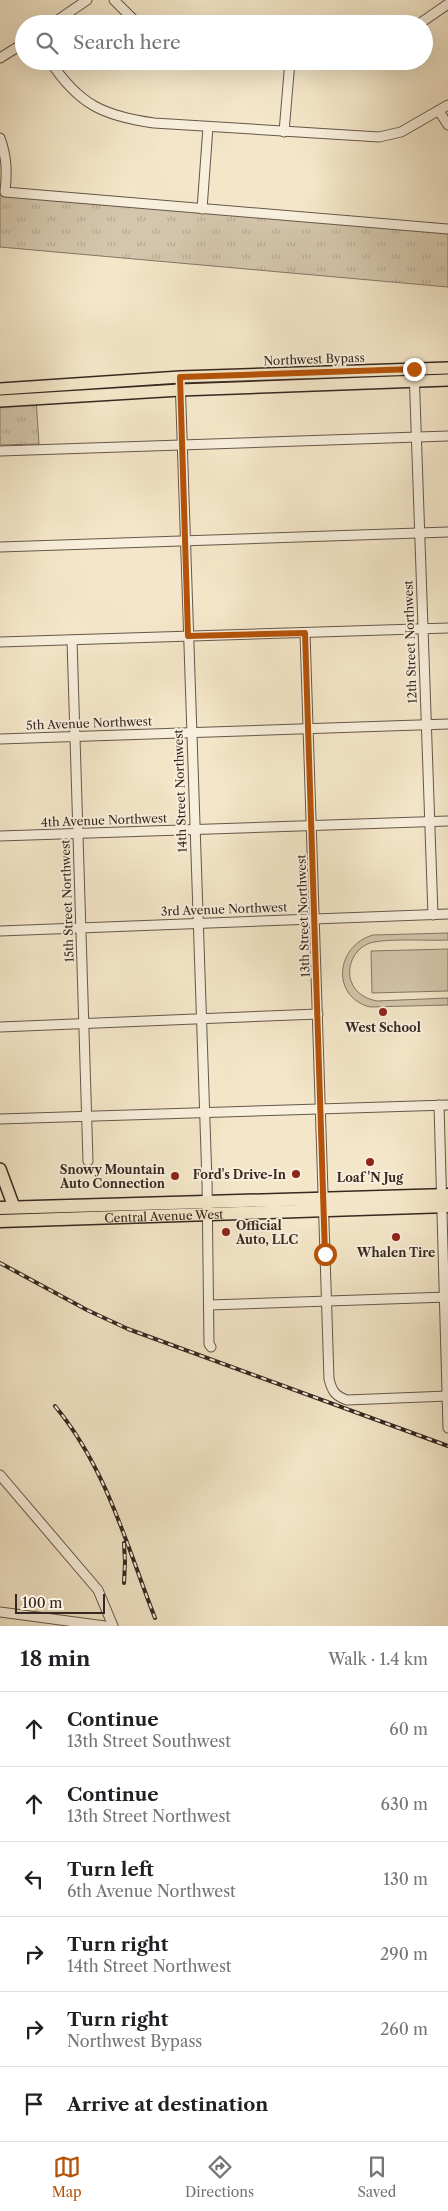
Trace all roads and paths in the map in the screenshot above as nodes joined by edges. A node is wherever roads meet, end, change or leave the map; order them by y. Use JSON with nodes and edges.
{"nodes":[{"id":1,"x":87,"y":0,"type":"edge"},
{"id":2,"x":114,"y":0,"type":"edge"},
{"id":3,"x":448,"y":4,"type":"edge"},
{"id":4,"x":65,"y":15,"type":"edge"},
{"id":5,"x":129,"y":15,"type":"edge"},
{"id":6,"x":432,"y":15,"type":"edge"},
{"id":7,"x":15,"y":49,"type":"edge"},
{"id":8,"x":0,"y":58,"type":"edge"},
{"id":9,"x":57,"y":70,"type":"edge"},
{"id":10,"x":289,"y":70,"type":"edge"},
{"id":11,"x":448,"y":105,"type":"edge"},
{"id":12,"x":439,"y":112,"type":"junction"},
{"id":13,"x":448,"y":125,"type":"edge"},
{"id":14,"x":208,"y":127,"type":"junction"},
{"id":15,"x":284,"y":132,"type":"junction"},
{"id":16,"x":0,"y":138,"type":"edge"},
{"id":17,"x":202,"y":209,"type":"junction"},
{"id":18,"x":448,"y":229,"type":"edge"},
{"id":19,"x":448,"y":368,"type":"edge"},
{"id":20,"x":415,"y":375,"type":"junction"},
{"id":21,"x":180,"y":377,"type":"junction"},
{"id":22,"x":448,"y":380,"type":"edge"},
{"id":23,"x":0,"y":388,"type":"edge"},
{"id":24,"x":180,"y":390,"type":"junction"},
{"id":25,"x":0,"y":401,"type":"edge"},
{"id":26,"x":448,"y":436,"type":"edge"},
{"id":27,"x":417,"y":437,"type":"junction"},
{"id":28,"x":182,"y":445,"type":"junction"},
{"id":29,"x":0,"y":451,"type":"edge"},
{"id":30,"x":448,"y":532,"type":"edge"},
{"id":31,"x":420,"y":533,"type":"junction"},
{"id":32,"x":186,"y":540,"type":"junction"},
{"id":33,"x":0,"y":547,"type":"edge"},
{"id":34,"x":448,"y":628,"type":"edge"},
{"id":35,"x":422,"y":629,"type":"junction"},
{"id":36,"x":305,"y":633,"type":"junction"},
{"id":37,"x":188,"y":636,"type":"junction"},
{"id":38,"x":72,"y":640,"type":"junction"},
{"id":39,"x":0,"y":642,"type":"edge"},
{"id":40,"x":448,"y":724,"type":"edge"},
{"id":41,"x":426,"y":725,"type":"junction"},
{"id":42,"x":309,"y":728,"type":"junction"},
{"id":43,"x":191,"y":732,"type":"junction"},
{"id":44,"x":75,"y":736,"type":"junction"},
{"id":45,"x":0,"y":739,"type":"edge"},
{"id":46,"x":448,"y":820,"type":"edge"},
{"id":47,"x":430,"y":821,"type":"junction"},
{"id":48,"x":312,"y":825,"type":"junction"},
{"id":49,"x":194,"y":829,"type":"junction"},
{"id":50,"x":77,"y":833,"type":"junction"},
{"id":51,"x":0,"y":836,"type":"edge"},
{"id":52,"x":448,"y":914,"type":"edge"},
{"id":53,"x":433,"y":915,"type":"junction"},
{"id":54,"x":315,"y":919,"type":"junction"},
{"id":55,"x":197,"y":922,"type":"junction"},
{"id":56,"x":80,"y":928,"type":"junction"},
{"id":57,"x":0,"y":932,"type":"edge"},
{"id":58,"x":318,"y":1014,"type":"junction"},
{"id":59,"x":201,"y":1019,"type":"junction"},
{"id":60,"x":84,"y":1024,"type":"junction"},
{"id":61,"x":0,"y":1027,"type":"edge"},
{"id":62,"x":443,"y":1105,"type":"edge"},
{"id":63,"x":322,"y":1109,"type":"junction"},
{"id":64,"x":205,"y":1113,"type":"junction"},
{"id":65,"x":86,"y":1116,"type":"junction"},
{"id":66,"x":0,"y":1119,"type":"edge"},
{"id":67,"x":88,"y":1161,"type":"dead end"},
{"id":68,"x":0,"y":1169,"type":"edge"},
{"id":69,"x":445,"y":1201,"type":"edge"},
{"id":70,"x":324,"y":1204,"type":"junction"},
{"id":71,"x":0,"y":1208,"type":"edge"},
{"id":72,"x":14,"y":1208,"type":"junction"},
{"id":73,"x":208,"y":1209,"type":"junction"},
{"id":74,"x":0,"y":1215,"type":"edge"},
{"id":75,"x":89,"y":1217,"type":"junction"},
{"id":76,"x":0,"y":1221,"type":"edge"},
{"id":77,"x":446,"y":1297,"type":"edge"},
{"id":78,"x":325,"y":1301,"type":"junction"},
{"id":79,"x":208,"y":1305,"type":"junction"},
{"id":80,"x":211,"y":1346,"type":"dead end"},
{"id":81,"x":447,"y":1396,"type":"edge"},
{"id":82,"x":448,"y":1428,"type":"edge"},
{"id":83,"x":0,"y":1475,"type":"edge"},
{"id":84,"x":0,"y":1612,"type":"edge"},
{"id":85,"x":105,"y":1626,"type":"edge"},
{"id":86,"x":114,"y":1626,"type":"edge"}],
"edges":[{"from":1,"to":4,"type":"street"},
{"from":2,"to":5,"type":"street"},
{"from":3,"to":6,"type":"street"},
{"from":7,"to":8,"type":"street"},
{"from":9,"to":14,"type":"street"},
{"from":10,"to":15,"type":"street"},
{"from":11,"to":12,"type":"street"},
{"from":12,"to":13,"type":"street"},
{"from":12,"to":15,"type":"street"},
{"from":14,"to":15,"type":"street"},
{"from":14,"to":17,"type":"street"},
{"from":16,"to":17,"type":"street"},
{"from":17,"to":18,"type":"street"},
{"from":19,"to":20,"type":"main road","name":"Northwest Bypass"},
{"from":20,"to":21,"type":"main road","name":"Northwest Bypass"},
{"from":20,"to":22,"type":"main road","name":"Northwest Bypass"},
{"from":20,"to":24,"type":"main road","name":"Northwest Bypass"},
{"from":20,"to":27,"type":"street","name":"12th Street Northwest"},
{"from":21,"to":23,"type":"main road","name":"Northwest Bypass"},
{"from":21,"to":24,"type":"street","name":"14th Street Northwest"},
{"from":24,"to":25,"type":"main road","name":"Northwest Bypass"},
{"from":24,"to":28,"type":"street","name":"14th Street Northwest"},
{"from":26,"to":27,"type":"street"},
{"from":27,"to":28,"type":"street"},
{"from":27,"to":31,"type":"street","name":"12th Street Northwest"},
{"from":28,"to":29,"type":"street"},
{"from":28,"to":32,"type":"street","name":"14th Street Northwest"},
{"from":30,"to":31,"type":"street"},
{"from":31,"to":32,"type":"street"},
{"from":31,"to":35,"type":"street","name":"12th Street Northwest"},
{"from":32,"to":33,"type":"street"},
{"from":32,"to":37,"type":"street","name":"14th Street Northwest"},
{"from":34,"to":35,"type":"street"},
{"from":35,"to":36,"type":"street"},
{"from":35,"to":41,"type":"street","name":"12th Street Northwest"},
{"from":36,"to":37,"type":"street"},
{"from":36,"to":42,"type":"street","name":"13th Street Northwest"},
{"from":37,"to":38,"type":"street"},
{"from":37,"to":43,"type":"street","name":"14th Street Northwest"},
{"from":38,"to":39,"type":"street"},
{"from":38,"to":44,"type":"street","name":"15th Street Northwest"},
{"from":40,"to":41,"type":"street","name":"5th Avenue Northwest"},
{"from":41,"to":42,"type":"street","name":"5th Avenue Northwest"},
{"from":41,"to":47,"type":"street","name":"12th Street Northwest"},
{"from":42,"to":43,"type":"street","name":"5th Avenue Northwest"},
{"from":42,"to":48,"type":"street","name":"13th Street Northwest"},
{"from":43,"to":44,"type":"street","name":"5th Avenue Northwest"},
{"from":43,"to":49,"type":"street","name":"14th Street Northwest"},
{"from":44,"to":45,"type":"street","name":"5th Avenue Northwest"},
{"from":44,"to":50,"type":"street","name":"15th Street Northwest"},
{"from":46,"to":47,"type":"street","name":"4th Avenue Northwest"},
{"from":47,"to":48,"type":"street","name":"4th Avenue Northwest"},
{"from":47,"to":53,"type":"street","name":"12th Street Northwest"},
{"from":48,"to":49,"type":"street","name":"4th Avenue Northwest"},
{"from":48,"to":54,"type":"street","name":"13th Street Northwest"},
{"from":49,"to":50,"type":"street","name":"4th Avenue Northwest"},
{"from":49,"to":55,"type":"street","name":"14th Street Northwest"},
{"from":50,"to":51,"type":"street","name":"4th Avenue Northwest"},
{"from":50,"to":56,"type":"street","name":"15th Street Northwest"},
{"from":52,"to":53,"type":"street","name":"3rd Avenue Northwest"},
{"from":53,"to":54,"type":"street","name":"3rd Avenue Northwest"},
{"from":54,"to":55,"type":"street","name":"3rd Avenue Northwest"},
{"from":54,"to":58,"type":"street","name":"13th Street Northwest"},
{"from":55,"to":56,"type":"street","name":"3rd Avenue Northwest"},
{"from":55,"to":59,"type":"street","name":"14th Street Northwest"},
{"from":56,"to":57,"type":"street","name":"3rd Avenue Northwest"},
{"from":56,"to":60,"type":"street","name":"15th Street Northwest"},
{"from":58,"to":59,"type":"street"},
{"from":58,"to":63,"type":"street","name":"13th Street Northwest"},
{"from":59,"to":60,"type":"street"},
{"from":59,"to":64,"type":"street","name":"14th Street Northwest"},
{"from":60,"to":61,"type":"street"},
{"from":60,"to":65,"type":"street","name":"15th Street Northwest"},
{"from":62,"to":63,"type":"street"},
{"from":62,"to":69,"type":"street"},
{"from":63,"to":64,"type":"street"},
{"from":63,"to":70,"type":"street","name":"13th Street Northwest"},
{"from":64,"to":65,"type":"street"},
{"from":64,"to":73,"type":"street","name":"14th Street Northwest"},
{"from":65,"to":66,"type":"street"},
{"from":65,"to":67,"type":"street","name":"15th Street Northwest"},
{"from":68,"to":72,"type":"main road"},
{"from":69,"to":70,"type":"highway","name":"Central Avenue West"},
{"from":69,"to":77,"type":"street"},
{"from":70,"to":73,"type":"highway","name":"Central Avenue West"},
{"from":70,"to":78,"type":"street","name":"13th Street Northwest"},
{"from":71,"to":72,"type":"highway","name":"Central Avenue West"},
{"from":72,"to":73,"type":"highway","name":"Central Avenue West"},
{"from":72,"to":74,"type":"highway"},
{"from":72,"to":75,"type":"highway"},
{"from":73,"to":75,"type":"highway","name":"Central Avenue West"},
{"from":73,"to":79,"type":"street","name":"14th Street Northwest"},
{"from":75,"to":76,"type":"highway","name":"Central Avenue West"},
{"from":77,"to":78,"type":"street"},
{"from":77,"to":81,"type":"street"},
{"from":78,"to":79,"type":"street"},
{"from":78,"to":81,"type":"street","name":"13th Street Northwest"},
{"from":79,"to":80,"type":"street","name":"14th Street Northwest"},
{"from":81,"to":82,"type":"street"},
{"from":83,"to":86,"type":"street"},
{"from":84,"to":85,"type":"street"}]}
